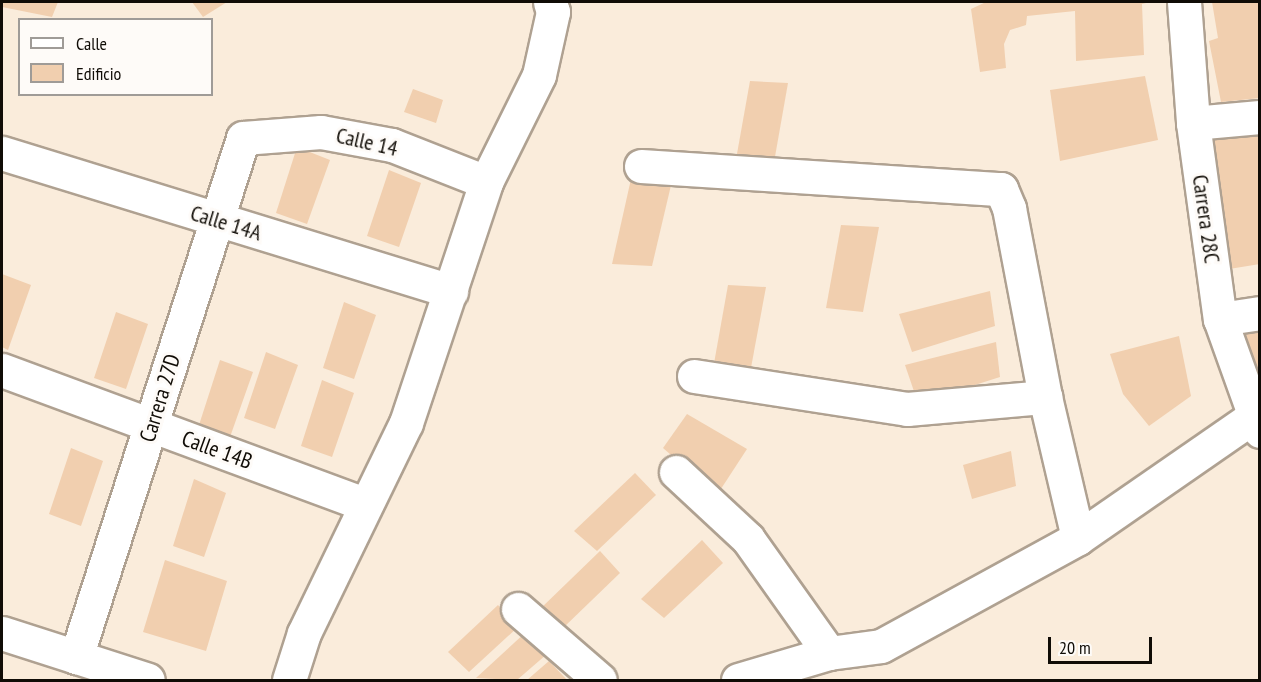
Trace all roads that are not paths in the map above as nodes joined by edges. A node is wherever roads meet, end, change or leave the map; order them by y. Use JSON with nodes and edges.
{"nodes":[{"id":1,"x":550,"y":2,"type":"edge"},
{"id":2,"x":1184,"y":2,"type":"edge"},
{"id":3,"x":1260,"y":117,"type":"edge"},
{"id":4,"x":1193,"y":123,"type":"junction"},
{"id":5,"x":243,"y":138,"type":"joint"},
{"id":6,"x":2,"y":153,"type":"edge"},
{"id":7,"x":640,"y":166,"type":"dead end"},
{"id":8,"x":486,"y":182,"type":"junction"},
{"id":9,"x":215,"y":219,"type":"junction"},
{"id":10,"x":451,"y":291,"type":"junction"},
{"id":11,"x":1260,"y":313,"type":"edge"},
{"id":12,"x":1220,"y":319,"type":"junction"},
{"id":13,"x":2,"y":370,"type":"edge"},
{"id":14,"x":694,"y":376,"type":"dead end"},
{"id":15,"x":1045,"y":397,"type":"junction"},
{"id":16,"x":1257,"y":423,"type":"edge"},
{"id":17,"x":152,"y":426,"type":"junction"},
{"id":18,"x":676,"y":472,"type":"dead end"},
{"id":19,"x":365,"y":504,"type":"junction"},
{"id":20,"x":1078,"y":538,"type":"junction"},
{"id":21,"x":518,"y":609,"type":"dead end"},
{"id":22,"x":2,"y":633,"type":"edge"},
{"id":23,"x":829,"y":653,"type":"junction"},
{"id":24,"x":76,"y":657,"type":"junction"},
{"id":25,"x":148,"y":681,"type":"edge"},
{"id":26,"x":289,"y":681,"type":"edge"},
{"id":27,"x":600,"y":681,"type":"edge"},
{"id":28,"x":738,"y":681,"type":"edge"}],
"edges":[{"from":1,"to":8,"type":"street"},
{"from":2,"to":4,"type":"street","name":"Carrera 28C"},
{"from":3,"to":4,"type":"street"},
{"from":4,"to":12,"type":"street","name":"Carrera 28C"},
{"from":5,"to":8,"type":"street","name":"Calle 14"},
{"from":5,"to":9,"type":"street","name":"Carrera 27D"},
{"from":6,"to":9,"type":"street","name":"Calle 14A"},
{"from":7,"to":15,"type":"street"},
{"from":8,"to":10,"type":"street"},
{"from":9,"to":10,"type":"street","name":"Calle 14A"},
{"from":9,"to":17,"type":"street","name":"Carrera 27D"},
{"from":10,"to":19,"type":"street"},
{"from":11,"to":12,"type":"street"},
{"from":12,"to":16,"type":"street","name":"Carrera 28C"},
{"from":13,"to":17,"type":"street","name":"Calle 14B"},
{"from":14,"to":15,"type":"street"},
{"from":15,"to":20,"type":"street"},
{"from":16,"to":20,"type":"street"},
{"from":17,"to":19,"type":"street","name":"Calle 14B"},
{"from":17,"to":24,"type":"street","name":"Carrera 27D"},
{"from":18,"to":23,"type":"street"},
{"from":19,"to":26,"type":"street"},
{"from":20,"to":23,"type":"street"},
{"from":21,"to":27,"type":"street"},
{"from":22,"to":24,"type":"street"},
{"from":23,"to":28,"type":"street"},
{"from":24,"to":25,"type":"street"}]}
